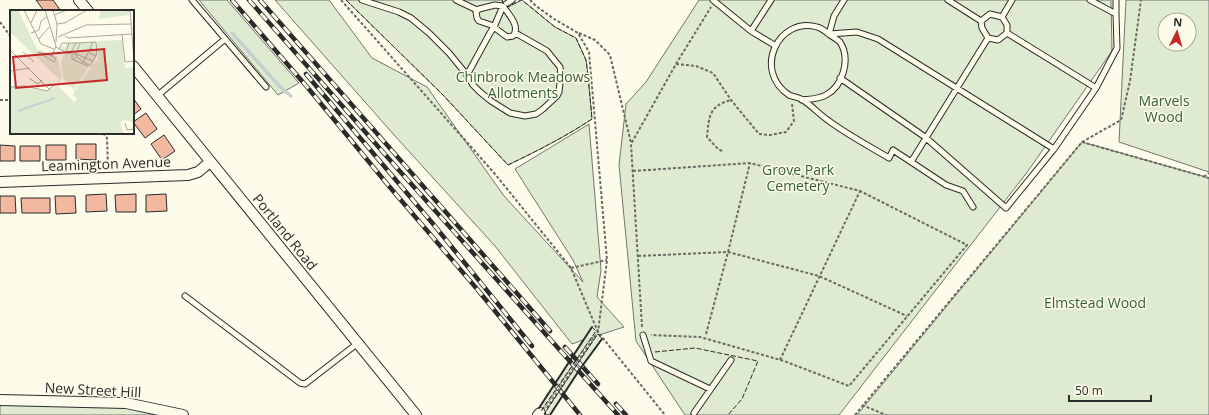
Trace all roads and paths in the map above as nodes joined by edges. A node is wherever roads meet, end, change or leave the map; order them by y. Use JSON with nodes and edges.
{"nodes":[{"id":1,"x":79,"y":0,"type":"edge"},
{"id":2,"x":192,"y":0,"type":"edge"},
{"id":3,"x":341,"y":0,"type":"edge"},
{"id":4,"x":362,"y":0,"type":"edge"},
{"id":5,"x":456,"y":0,"type":"edge"},
{"id":6,"x":512,"y":0,"type":"edge"},
{"id":7,"x":530,"y":0,"type":"edge"},
{"id":8,"x":770,"y":0,"type":"edge"},
{"id":9,"x":844,"y":0,"type":"edge"},
{"id":10,"x":948,"y":0,"type":"edge"},
{"id":11,"x":1012,"y":0,"type":"edge"},
{"id":12,"x":1090,"y":0,"type":"edge"},
{"id":13,"x":1116,"y":0,"type":"edge"},
{"id":14,"x":1141,"y":0,"type":"edge"},
{"id":15,"x":714,"y":1,"type":"edge"},
{"id":16,"x":503,"y":6,"type":"junction"},
{"id":17,"x":87,"y":10,"type":"edge"},
{"id":18,"x":477,"y":10,"type":"junction"},
{"id":19,"x":1116,"y":14,"type":"junction"},
{"id":20,"x":1002,"y":17,"type":"junction"},
{"id":21,"x":981,"y":21,"type":"junction"},
{"id":22,"x":0,"y":22,"type":"edge"},
{"id":23,"x":494,"y":27,"type":"junction"},
{"id":24,"x":751,"y":31,"type":"junction"},
{"id":25,"x":515,"y":33,"type":"junction"},
{"id":26,"x":578,"y":33,"type":"junction"},
{"id":27,"x":829,"y":34,"type":"junction"},
{"id":28,"x":1007,"y":34,"type":"junction"},
{"id":29,"x":10,"y":36,"type":"edge"},
{"id":30,"x":988,"y":38,"type":"junction"},
{"id":31,"x":225,"y":39,"type":"junction"},
{"id":32,"x":776,"y":46,"type":"junction"},
{"id":33,"x":676,"y":64,"type":"junction"},
{"id":34,"x":134,"y":67,"type":"edge"},
{"id":35,"x":467,"y":75,"type":"junction"},
{"id":36,"x":840,"y":78,"type":"junction"},
{"id":37,"x":266,"y":88,"type":"dead end"},
{"id":38,"x":957,"y":88,"type":"junction"},
{"id":39,"x":1096,"y":88,"type":"junction"},
{"id":40,"x":157,"y":96,"type":"junction"},
{"id":41,"x":791,"y":96,"type":"junction"},
{"id":42,"x":731,"y":100,"type":"junction"},
{"id":43,"x":802,"y":100,"type":"junction"},
{"id":44,"x":104,"y":134,"type":"edge"},
{"id":45,"x":925,"y":137,"type":"junction"},
{"id":46,"x":1082,"y":142,"type":"junction"},
{"id":47,"x":631,"y":144,"type":"junction"},
{"id":48,"x":1054,"y":148,"type":"junction"},
{"id":49,"x":722,"y":151,"type":"dead end"},
{"id":50,"x":210,"y":162,"type":"junction"},
{"id":51,"x":911,"y":162,"type":"junction"},
{"id":52,"x":750,"y":163,"type":"junction"},
{"id":53,"x":633,"y":171,"type":"junction"},
{"id":54,"x":1209,"y":173,"type":"edge"},
{"id":55,"x":108,"y":177,"type":"junction"},
{"id":56,"x":1204,"y":177,"type":"junction"},
{"id":57,"x":1209,"y":178,"type":"edge"},
{"id":58,"x":0,"y":182,"type":"edge"},
{"id":59,"x":860,"y":191,"type":"junction"},
{"id":60,"x":973,"y":207,"type":"dead end"},
{"id":61,"x":728,"y":252,"type":"junction"},
{"id":62,"x":638,"y":256,"type":"junction"},
{"id":63,"x":607,"y":260,"type":"junction"},
{"id":64,"x":571,"y":268,"type":"junction"},
{"id":65,"x":819,"y":276,"type":"junction"},
{"id":66,"x":185,"y":296,"type":"dead end"},
{"id":67,"x":908,"y":316,"type":"junction"},
{"id":68,"x":598,"y":332,"type":"junction"},
{"id":69,"x":706,"y":334,"type":"dead end"},
{"id":70,"x":643,"y":335,"type":"junction"},
{"id":71,"x":358,"y":343,"type":"junction"},
{"id":72,"x":730,"y":360,"type":"dead end"},
{"id":73,"x":780,"y":360,"type":"junction"},
{"id":74,"x":710,"y":389,"type":"junction"},
{"id":75,"x":0,"y":400,"type":"edge"},
{"id":76,"x":862,"y":405,"type":"junction"},
{"id":77,"x":542,"y":412,"type":"edge"},
{"id":78,"x":694,"y":413,"type":"dead end"},
{"id":79,"x":183,"y":415,"type":"edge"},
{"id":80,"x":416,"y":415,"type":"edge"},
{"id":81,"x":665,"y":415,"type":"edge"},
{"id":82,"x":855,"y":415,"type":"edge"},
{"id":83,"x":886,"y":415,"type":"edge"}],
"edges":[{"from":1,"to":17,"type":"street"},
{"from":2,"to":31,"type":"lane"},
{"from":3,"to":64,"type":"path"},
{"from":4,"to":35,"type":"lane"},
{"from":5,"to":18,"type":"lane"},
{"from":6,"to":16,"type":"lane"},
{"from":7,"to":26,"type":"path"},
{"from":8,"to":24,"type":"lane"},
{"from":9,"to":27,"type":"lane"},
{"from":10,"to":21,"type":"lane"},
{"from":11,"to":20,"type":"lane"},
{"from":12,"to":19,"type":"lane"},
{"from":13,"to":19,"type":"lane"},
{"from":14,"to":46,"type":"path"},
{"from":15,"to":24,"type":"lane"},
{"from":15,"to":33,"type":"path"},
{"from":16,"to":18,"type":"lane"},
{"from":16,"to":23,"type":"lane"},
{"from":16,"to":25,"type":"lane"},
{"from":18,"to":23,"type":"lane"},
{"from":19,"to":39,"type":"lane"},
{"from":20,"to":21,"type":"lane"},
{"from":20,"to":28,"type":"lane"},
{"from":21,"to":30,"type":"lane"},
{"from":22,"to":29,"type":"path"},
{"from":23,"to":25,"type":"lane"},
{"from":23,"to":35,"type":"lane"},
{"from":24,"to":32,"type":"lane"},
{"from":25,"to":35,"type":"lane"},
{"from":26,"to":47,"type":"path"},
{"from":26,"to":63,"type":"path"},
{"from":27,"to":32,"type":"lane"},
{"from":27,"to":36,"type":"lane"},
{"from":27,"to":38,"type":"lane"},
{"from":28,"to":30,"type":"lane"},
{"from":28,"to":39,"type":"lane"},
{"from":30,"to":38,"type":"lane"},
{"from":31,"to":37,"type":"lane"},
{"from":31,"to":40,"type":"lane"},
{"from":32,"to":41,"type":"lane"},
{"from":33,"to":42,"type":"path"},
{"from":33,"to":47,"type":"path"},
{"from":34,"to":40,"type":"street","name":"Portland Road"},
{"from":36,"to":43,"type":"lane"},
{"from":36,"to":45,"type":"lane"},
{"from":38,"to":45,"type":"lane"},
{"from":38,"to":48,"type":"lane"},
{"from":39,"to":48,"type":"lane"},
{"from":40,"to":50,"type":"street","name":"Portland Road"},
{"from":41,"to":42,"type":"path"},
{"from":41,"to":43,"type":"lane"},
{"from":42,"to":49,"type":"path"},
{"from":43,"to":51,"type":"lane"},
{"from":44,"to":55,"type":"path"},
{"from":45,"to":48,"type":"lane"},
{"from":45,"to":51,"type":"lane"},
{"from":46,"to":56,"type":"path"},
{"from":46,"to":76,"type":"path"},
{"from":47,"to":53,"type":"path"},
{"from":50,"to":55,"type":"street","name":"Leamington Avenue"},
{"from":50,"to":71,"type":"street","name":"Portland Road"},
{"from":51,"to":60,"type":"lane"},
{"from":52,"to":53,"type":"path"},
{"from":52,"to":59,"type":"path"},
{"from":52,"to":61,"type":"path"},
{"from":53,"to":62,"type":"path"},
{"from":54,"to":56,"type":"path"},
{"from":55,"to":58,"type":"street","name":"Leamington Avenue"},
{"from":56,"to":57,"type":"path"},
{"from":59,"to":65,"type":"path"},
{"from":59,"to":67,"type":"path"},
{"from":61,"to":62,"type":"path"},
{"from":61,"to":65,"type":"path"},
{"from":61,"to":69,"type":"path"},
{"from":62,"to":70,"type":"path"},
{"from":63,"to":64,"type":"path"},
{"from":63,"to":68,"type":"path"},
{"from":64,"to":68,"type":"path"},
{"from":65,"to":67,"type":"path"},
{"from":65,"to":73,"type":"path"},
{"from":66,"to":71,"type":"lane"},
{"from":67,"to":73,"type":"path"},
{"from":68,"to":77,"type":"path","bridge":true},
{"from":68,"to":81,"type":"path"},
{"from":70,"to":73,"type":"path"},
{"from":70,"to":74,"type":"lane"},
{"from":71,"to":80,"type":"street","name":"Portland Road"},
{"from":72,"to":74,"type":"lane"},
{"from":74,"to":78,"type":"lane"},
{"from":75,"to":79,"type":"street","name":"New Street Hill"},
{"from":76,"to":82,"type":"path"},
{"from":76,"to":83,"type":"path"}]}
